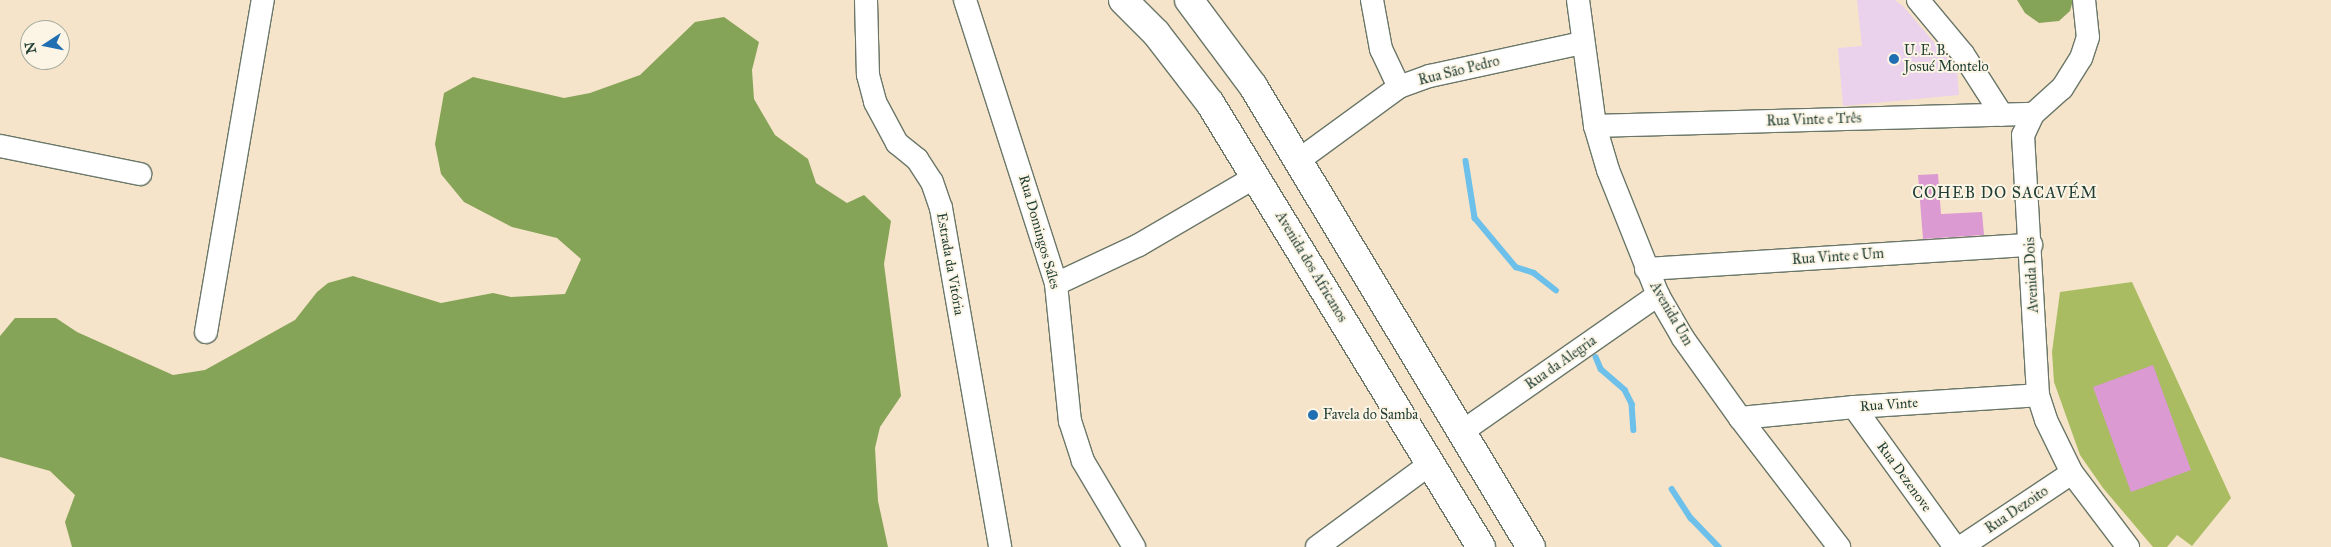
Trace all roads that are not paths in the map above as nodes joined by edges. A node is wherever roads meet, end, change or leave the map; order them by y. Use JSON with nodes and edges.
{"nodes":[{"id":1,"x":263,"y":0,"type":"edge"},
{"id":2,"x":866,"y":0,"type":"edge"},
{"id":3,"x":965,"y":0,"type":"edge"},
{"id":4,"x":1123,"y":0,"type":"edge"},
{"id":5,"x":1372,"y":0,"type":"edge"},
{"id":6,"x":1578,"y":0,"type":"edge"},
{"id":7,"x":1918,"y":0,"type":"edge"},
{"id":8,"x":2084,"y":0,"type":"edge"},
{"id":9,"x":1191,"y":1,"type":"edge"},
{"id":10,"x":1581,"y":43,"type":"junction"},
{"id":11,"x":1399,"y":88,"type":"junction"},
{"id":12,"x":2033,"y":114,"type":"junction"},
{"id":13,"x":2002,"y":115,"type":"junction"},
{"id":14,"x":1595,"y":126,"type":"junction"},
{"id":15,"x":0,"y":146,"type":"edge"},
{"id":16,"x":1299,"y":160,"type":"junction"},
{"id":17,"x":140,"y":174,"type":"dead end"},
{"id":18,"x":1257,"y":176,"type":"junction"},
{"id":19,"x":2031,"y":245,"type":"junction"},
{"id":20,"x":1646,"y":269,"type":"junction"},
{"id":21,"x":1056,"y":284,"type":"junction"},
{"id":22,"x":1658,"y":295,"type":"junction"},
{"id":23,"x":206,"y":332,"type":"dead end"},
{"id":24,"x":2038,"y":395,"type":"junction"},
{"id":25,"x":1854,"y":407,"type":"junction"},
{"id":26,"x":1740,"y":418,"type":"junction"},
{"id":27,"x":1463,"y":431,"type":"junction"},
{"id":28,"x":1430,"y":464,"type":"junction"},
{"id":29,"x":2072,"y":473,"type":"junction"},
{"id":30,"x":1000,"y":547,"type":"edge"},
{"id":31,"x":1134,"y":547,"type":"edge"},
{"id":32,"x":1317,"y":547,"type":"edge"},
{"id":33,"x":1481,"y":547,"type":"edge"},
{"id":34,"x":1532,"y":547,"type":"edge"},
{"id":35,"x":1839,"y":547,"type":"edge"},
{"id":36,"x":1955,"y":547,"type":"edge"},
{"id":37,"x":1961,"y":547,"type":"edge"},
{"id":38,"x":2128,"y":547,"type":"edge"}],
"edges":[{"from":1,"to":23,"type":"street"},
{"from":2,"to":30,"type":"street","name":"Estrada da Vitória"},
{"from":3,"to":21,"type":"street","name":"Rua Domingos Sáles"},
{"from":4,"to":18,"type":"main road","name":"Avenida dos Africanos"},
{"from":5,"to":11,"type":"street"},
{"from":6,"to":10,"type":"street","name":"Avenida Um"},
{"from":7,"to":13,"type":"street"},
{"from":8,"to":12,"type":"street","name":"Avenida Dois"},
{"from":9,"to":16,"type":"main road"},
{"from":10,"to":11,"type":"street","name":"Rua São Pedro"},
{"from":10,"to":14,"type":"street","name":"Avenida Um"},
{"from":11,"to":16,"type":"street","name":"Rua São Pedro"},
{"from":12,"to":13,"type":"street","name":"Rua Vinte e Três"},
{"from":12,"to":19,"type":"street","name":"Avenida Dois"},
{"from":13,"to":14,"type":"street","name":"Rua Vinte e Três"},
{"from":14,"to":20,"type":"street","name":"Avenida Um"},
{"from":15,"to":17,"type":"street"},
{"from":16,"to":27,"type":"main road"},
{"from":18,"to":21,"type":"street"},
{"from":18,"to":28,"type":"main road","name":"Avenida dos Africanos"},
{"from":19,"to":20,"type":"street","name":"Rua Vinte e Um"},
{"from":19,"to":24,"type":"street","name":"Avenida Dois"},
{"from":20,"to":22,"type":"street","name":"Avenida Um"},
{"from":21,"to":31,"type":"street","name":"Rua Domingos Sáles"},
{"from":22,"to":26,"type":"street","name":"Avenida Um"},
{"from":22,"to":27,"type":"street","name":"Rua da Alegria"},
{"from":24,"to":25,"type":"street","name":"Rua Vinte"},
{"from":24,"to":29,"type":"street","name":"Avenida Dois"},
{"from":25,"to":26,"type":"street","name":"Rua Vinte"},
{"from":25,"to":36,"type":"street","name":"Rua Dezenove"},
{"from":26,"to":35,"type":"street","name":"Avenida Um"},
{"from":27,"to":34,"type":"main road"},
{"from":28,"to":32,"type":"street"},
{"from":28,"to":33,"type":"main road","name":"Avenida dos Africanos"},
{"from":29,"to":37,"type":"street","name":"Rua Dezoito"},
{"from":29,"to":38,"type":"street","name":"Avenida Dois"}]}
